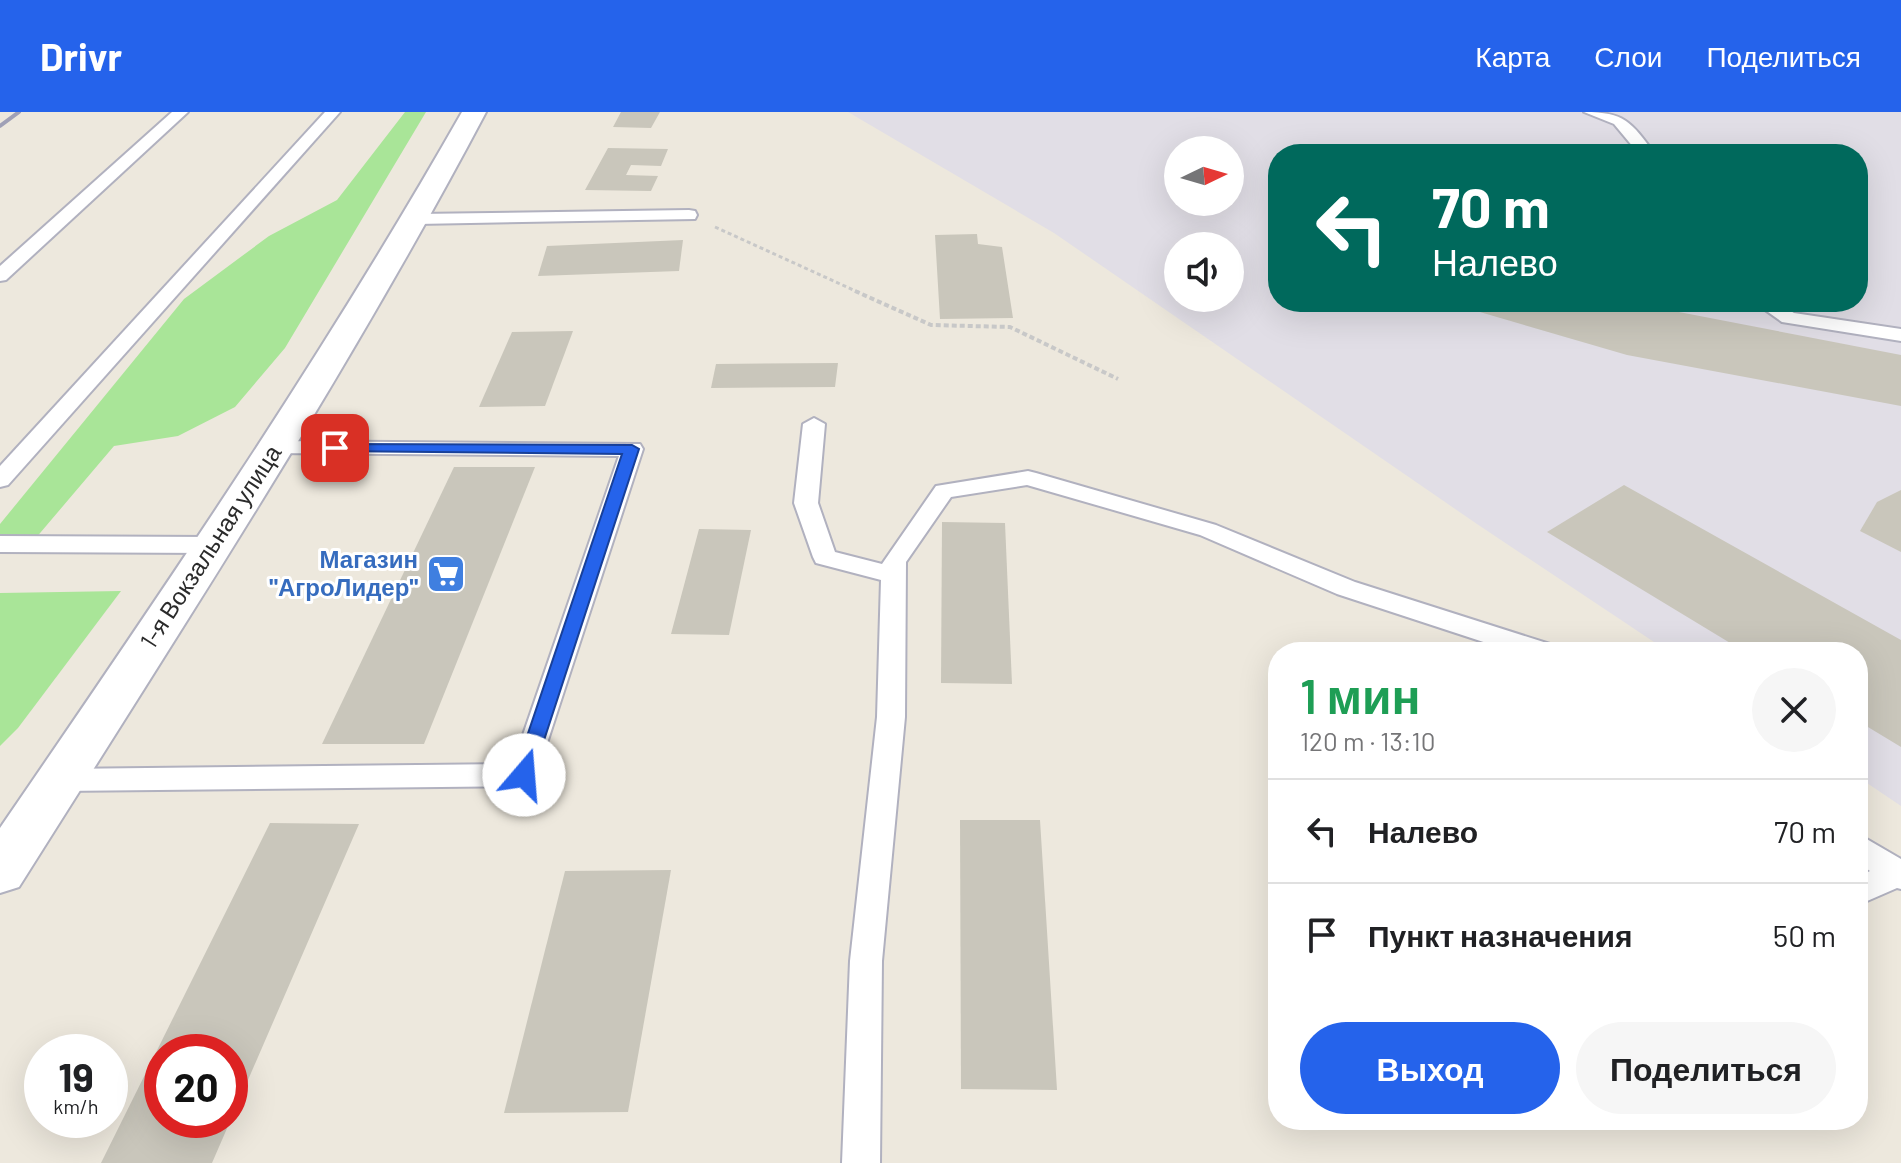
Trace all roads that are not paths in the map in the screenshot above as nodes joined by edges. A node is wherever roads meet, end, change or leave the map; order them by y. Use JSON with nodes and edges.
{"nodes":[{"id":1,"x":181,"y":112,"type":"edge"},
{"id":2,"x":333,"y":112,"type":"edge"},
{"id":3,"x":474,"y":112,"type":"edge"},
{"id":4,"x":1591,"y":112,"type":"edge"},
{"id":5,"x":1639,"y":144,"type":"edge"},
{"id":6,"x":689,"y":215,"type":"road end"},
{"id":7,"x":417,"y":219,"type":"junction"},
{"id":8,"x":0,"y":276,"type":"edge"},
{"id":9,"x":1779,"y":312,"type":"edge"},
{"id":10,"x":1901,"y":335,"type":"edge"},
{"id":11,"x":814,"y":424,"type":"dead end"},
{"id":12,"x":276,"y":448,"type":"junction"},
{"id":13,"x":0,"y":480,"type":"edge"},
{"id":14,"x":0,"y":544,"type":"edge"},
{"id":15,"x":212,"y":545,"type":"junction"},
{"id":16,"x":894,"y":575,"type":"junction"},
{"id":17,"x":1513,"y":642,"type":"edge"},
{"id":18,"x":60,"y":780,"type":"junction"},
{"id":19,"x":1868,"y":854,"type":"edge"},
{"id":20,"x":0,"y":871,"type":"edge"},
{"id":21,"x":1898,"y":874,"type":"edge"},
{"id":22,"x":1868,"y":888,"type":"edge"},
{"id":23,"x":861,"y":1163,"type":"edge"}],
"edges":[{"from":1,"to":8,"type":"lane"},
{"from":2,"to":13,"type":"lane"},
{"from":3,"to":7,"type":"main road","name":"1-я Вокзальная улица"},
{"from":4,"to":5,"type":"lane"},
{"from":6,"to":7,"type":"lane"},
{"from":7,"to":12,"type":"main road","name":"1-я Вокзальная улица"},
{"from":9,"to":10,"type":"lane"},
{"from":11,"to":16,"type":"lane"},
{"from":12,"to":15,"type":"main road","name":"1-я Вокзальная улица"},
{"from":12,"to":18,"type":"lane"},
{"from":14,"to":15,"type":"lane"},
{"from":15,"to":18,"type":"main road","name":"1-я Вокзальная улица"},
{"from":16,"to":17,"type":"lane"},
{"from":16,"to":23,"type":"lane"},
{"from":18,"to":20,"type":"main road","name":"1-я Вокзальная улица"},
{"from":19,"to":21,"type":"lane"},
{"from":21,"to":22,"type":"lane"}]}
